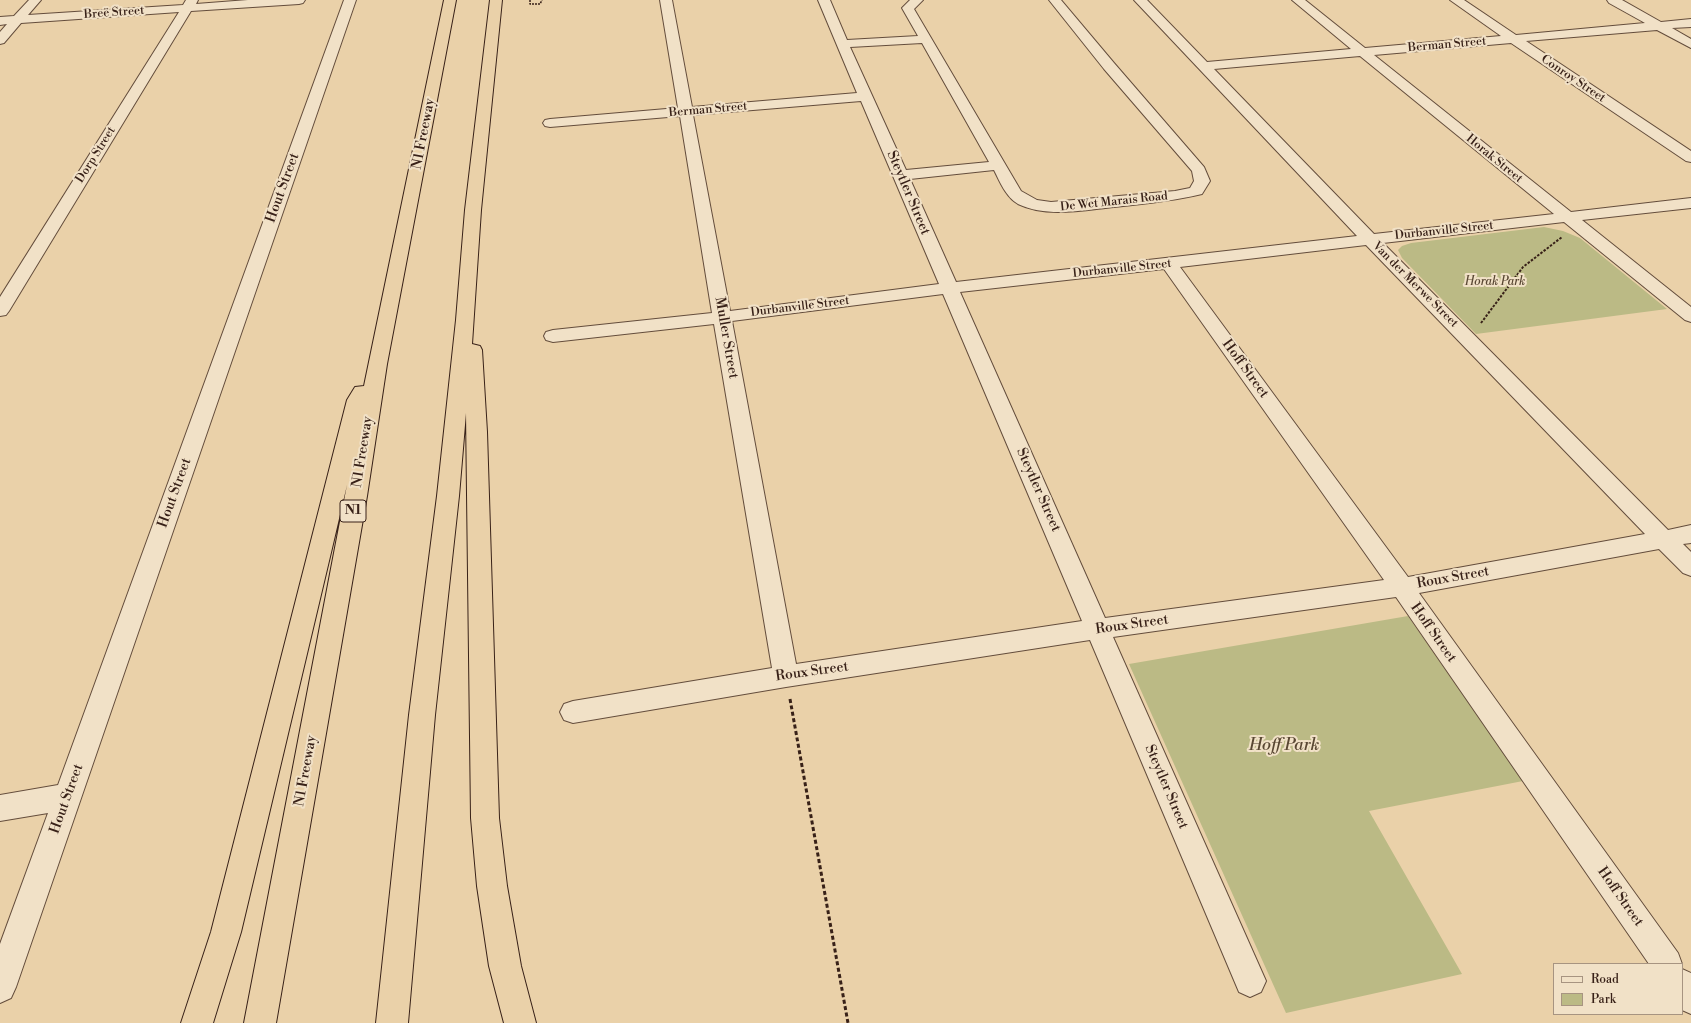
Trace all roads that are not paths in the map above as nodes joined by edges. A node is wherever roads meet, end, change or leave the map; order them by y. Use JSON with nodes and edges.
{"nodes":[{"id":1,"x":35,"y":0,"type":"edge"},
{"id":2,"x":300,"y":0,"type":"edge"},
{"id":3,"x":350,"y":0,"type":"edge"},
{"id":4,"x":450,"y":0,"type":"edge"},
{"id":5,"x":496,"y":0,"type":"edge"},
{"id":6,"x":666,"y":0,"type":"edge"},
{"id":7,"x":824,"y":0,"type":"edge"},
{"id":8,"x":917,"y":0,"type":"edge"},
{"id":9,"x":1055,"y":0,"type":"edge"},
{"id":10,"x":1140,"y":0,"type":"edge"},
{"id":11,"x":1298,"y":0,"type":"edge"},
{"id":12,"x":1456,"y":0,"type":"edge"},
{"id":13,"x":1613,"y":0,"type":"edge"},
{"id":14,"x":190,"y":4,"type":"edge"},
{"id":15,"x":18,"y":20,"type":"junction"},
{"id":16,"x":0,"y":21,"type":"edge"},
{"id":17,"x":1691,"y":23,"type":"edge"},
{"id":18,"x":1658,"y":26,"type":"junction"},
{"id":19,"x":926,"y":39,"type":"junction"},
{"id":20,"x":1514,"y":39,"type":"junction"},
{"id":21,"x":0,"y":40,"type":"edge"},
{"id":22,"x":843,"y":44,"type":"junction"},
{"id":23,"x":1691,"y":44,"type":"edge"},
{"id":24,"x":1363,"y":52,"type":"junction"},
{"id":25,"x":1204,"y":66,"type":"junction"},
{"id":26,"x":866,"y":96,"type":"junction"},
{"id":27,"x":687,"y":112,"type":"junction"},
{"id":28,"x":550,"y":123,"type":"dead end"},
{"id":29,"x":1691,"y":158,"type":"edge"},
{"id":30,"x":999,"y":165,"type":"junction"},
{"id":31,"x":901,"y":175,"type":"junction"},
{"id":32,"x":1691,"y":203,"type":"edge"},
{"id":33,"x":1573,"y":222,"type":"junction"},
{"id":34,"x":1370,"y":239,"type":"junction"},
{"id":35,"x":1169,"y":264,"type":"junction"},
{"id":36,"x":949,"y":288,"type":"junction"},
{"id":37,"x":0,"y":311,"type":"edge"},
{"id":38,"x":1691,"y":316,"type":"edge"},
{"id":39,"x":723,"y":317,"type":"junction"},
{"id":40,"x":465,"y":320,"type":"junction"},
{"id":41,"x":553,"y":336,"type":"dead end"},
{"id":42,"x":377,"y":364,"type":"junction"},
{"id":43,"x":1691,"y":534,"type":"edge"},
{"id":44,"x":1663,"y":539,"type":"junction"},
{"id":45,"x":1691,"y":567,"type":"edge"},
{"id":46,"x":1402,"y":587,"type":"junction"},
{"id":47,"x":1098,"y":629,"type":"junction"},
{"id":48,"x":786,"y":676,"type":"junction"},
{"id":49,"x":573,"y":712,"type":"dead end"},
{"id":50,"x":68,"y":796,"type":"junction"},
{"id":51,"x":0,"y":808,"type":"edge"},
{"id":52,"x":1666,"y":963,"type":"edge"},
{"id":53,"x":1250,"y":981,"type":"dead end"},
{"id":54,"x":1683,"y":986,"type":"edge"},
{"id":55,"x":0,"y":987,"type":"edge"},
{"id":56,"x":1691,"y":998,"type":"edge"},
{"id":57,"x":198,"y":1023,"type":"edge"},
{"id":58,"x":260,"y":1023,"type":"edge"},
{"id":59,"x":392,"y":1023,"type":"edge"},
{"id":60,"x":520,"y":1023,"type":"edge"}],
"edges":[{"from":1,"to":15,"type":"street"},
{"from":2,"to":14,"type":"street","name":"Breë Street"},
{"from":3,"to":50,"type":"street","name":"Hout Street"},
{"from":4,"to":42,"type":"highway","name":"N1 Freeway","number":"N1"},
{"from":5,"to":40,"type":"highway"},
{"from":6,"to":27,"type":"street","name":"Muller Street"},
{"from":7,"to":22,"type":"street","name":"Steytler Street"},
{"from":8,"to":19,"type":"street","name":"De Wet Marais Road"},
{"from":9,"to":30,"type":"street","name":"De Wet Marais Road"},
{"from":10,"to":25,"type":"street","name":"Van der Merwe Street"},
{"from":11,"to":24,"type":"street","name":"Horak Street"},
{"from":12,"to":20,"type":"street","name":"Conroy Street"},
{"from":13,"to":18,"type":"street"},
{"from":14,"to":15,"type":"street","name":"Breë Street"},
{"from":14,"to":37,"type":"street","name":"Dorp Street"},
{"from":15,"to":16,"type":"street","name":"Breë Street"},
{"from":15,"to":21,"type":"street"},
{"from":17,"to":18,"type":"street","name":"Berman Street"},
{"from":18,"to":20,"type":"street","name":"Berman Street"},
{"from":18,"to":23,"type":"street"},
{"from":19,"to":22,"type":"street"},
{"from":19,"to":30,"type":"street","name":"De Wet Marais Road"},
{"from":20,"to":24,"type":"street","name":"Berman Street"},
{"from":20,"to":29,"type":"street","name":"Conroy Street"},
{"from":22,"to":26,"type":"street","name":"Steytler Street"},
{"from":24,"to":25,"type":"street","name":"Berman Street"},
{"from":24,"to":33,"type":"street","name":"Horak Street"},
{"from":25,"to":34,"type":"street","name":"Van der Merwe Street"},
{"from":26,"to":27,"type":"street","name":"Berman Street"},
{"from":26,"to":31,"type":"street","name":"Steytler Street"},
{"from":27,"to":28,"type":"street","name":"Berman Street"},
{"from":27,"to":39,"type":"street","name":"Muller Street"},
{"from":30,"to":31,"type":"street"},
{"from":31,"to":36,"type":"street","name":"Steytler Street"},
{"from":32,"to":33,"type":"street","name":"Durbanville Street"},
{"from":33,"to":34,"type":"street","name":"Durbanville Street"},
{"from":33,"to":38,"type":"street","name":"Horak Street"},
{"from":34,"to":35,"type":"street","name":"Durbanville Street"},
{"from":34,"to":44,"type":"street","name":"Van der Merwe Street"},
{"from":35,"to":36,"type":"street","name":"Durbanville Street"},
{"from":35,"to":46,"type":"street","name":"Hoff Street"},
{"from":36,"to":39,"type":"street","name":"Durbanville Street"},
{"from":36,"to":47,"type":"street","name":"Steytler Street"},
{"from":39,"to":41,"type":"street","name":"Durbanville Street"},
{"from":39,"to":48,"type":"street","name":"Muller Street"},
{"from":40,"to":59,"type":"highway"},
{"from":40,"to":60,"type":"highway"},
{"from":42,"to":57,"type":"highway"},
{"from":42,"to":58,"type":"highway","name":"N1 Freeway","number":"N1"},
{"from":43,"to":44,"type":"street","name":"Roux Street"},
{"from":44,"to":45,"type":"street","name":"Van der Merwe Street"},
{"from":44,"to":46,"type":"street","name":"Roux Street"},
{"from":46,"to":47,"type":"street","name":"Roux Street"},
{"from":46,"to":52,"type":"street","name":"Hoff Street"},
{"from":47,"to":48,"type":"street","name":"Roux Street"},
{"from":47,"to":53,"type":"street","name":"Steytler Street"},
{"from":48,"to":49,"type":"street","name":"Roux Street"},
{"from":50,"to":51,"type":"street"},
{"from":50,"to":55,"type":"street","name":"Hout Street"},
{"from":54,"to":56,"type":"street"}]}
